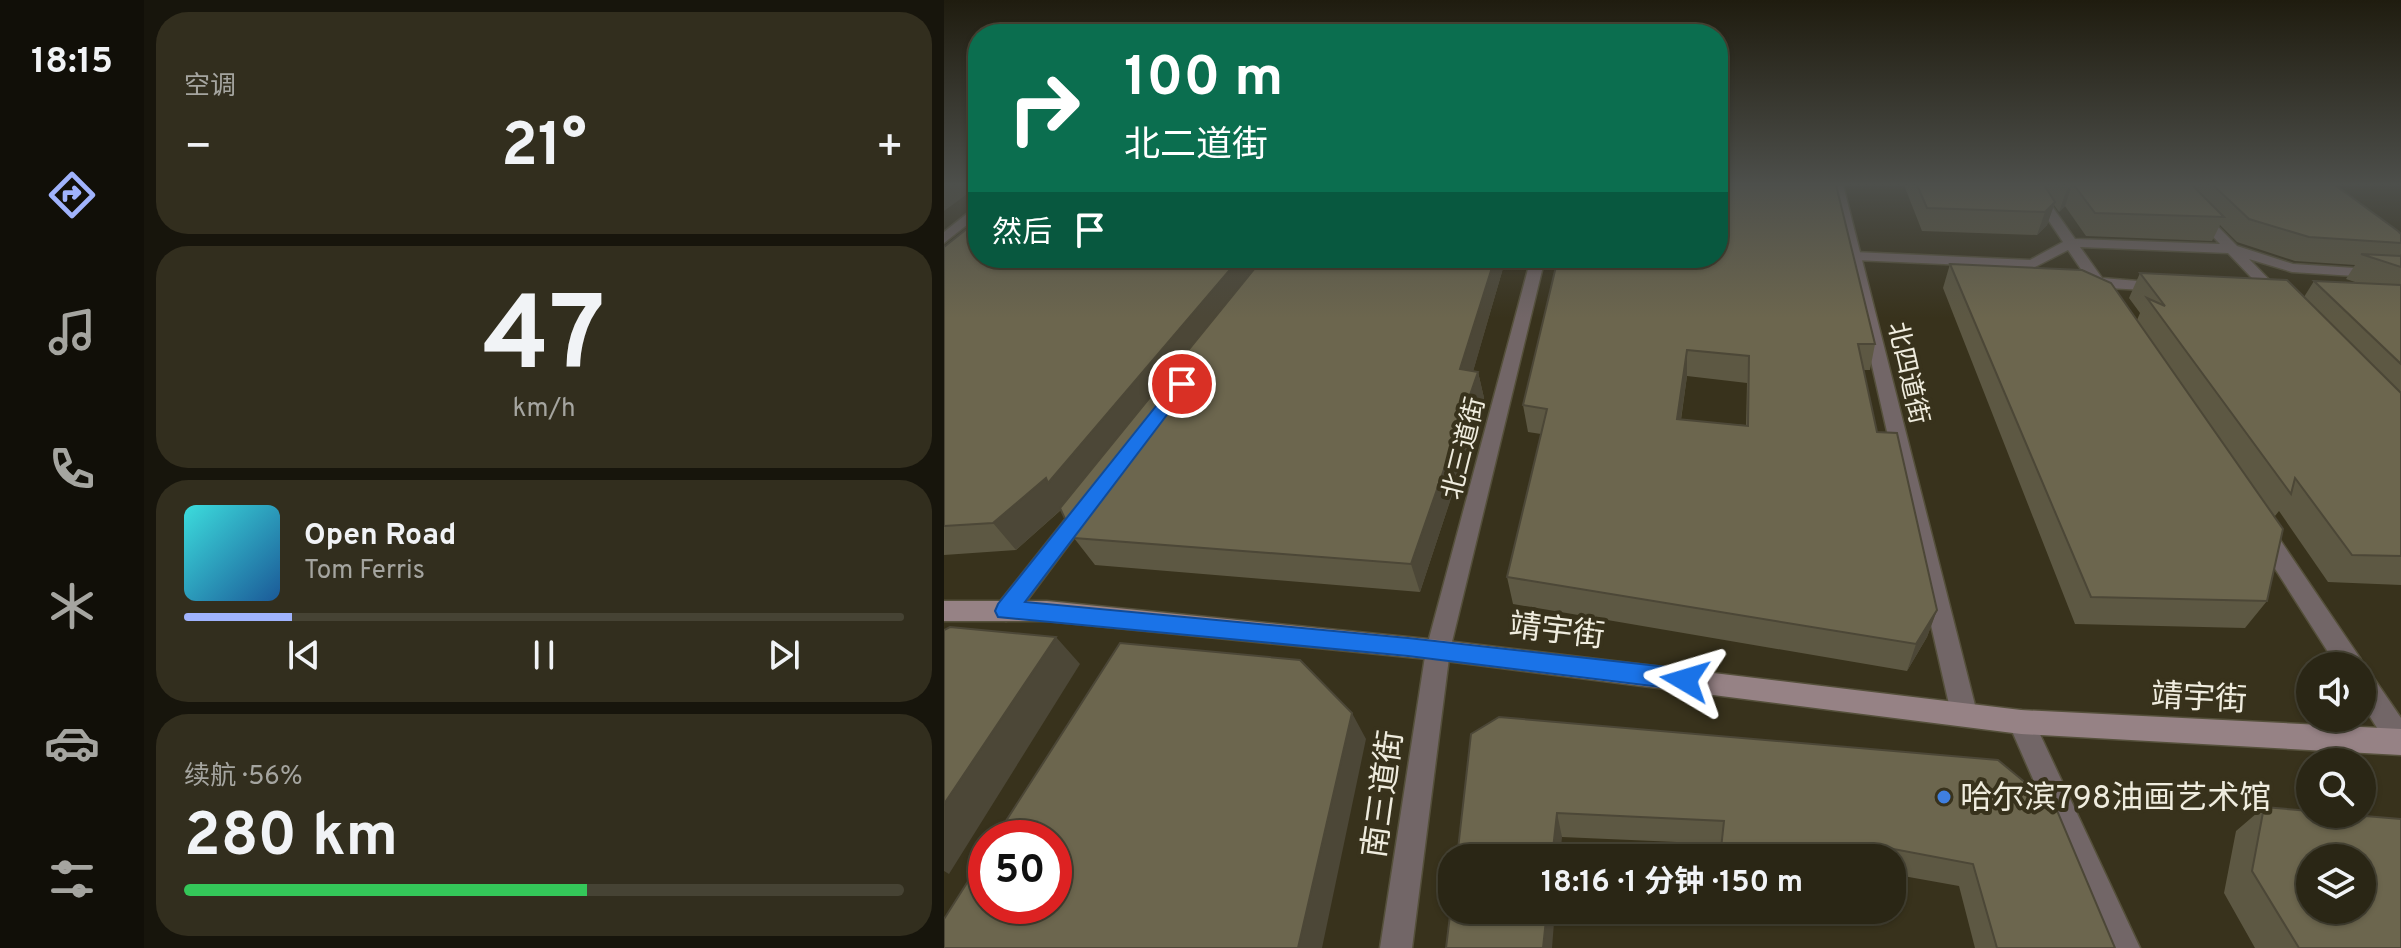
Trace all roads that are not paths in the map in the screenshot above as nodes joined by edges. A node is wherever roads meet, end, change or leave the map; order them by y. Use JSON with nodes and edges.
{"nodes":[{"id":1,"x":1848,"y":229,"type":"edge"},
{"id":2,"x":2062,"y":229,"type":"edge"},
{"id":3,"x":2213,"y":229,"type":"edge"},
{"id":4,"x":2071,"y":243,"type":"junction"},
{"id":5,"x":2232,"y":249,"type":"junction"},
{"id":6,"x":1854,"y":256,"type":"junction"},
{"id":7,"x":2033,"y":264,"type":"junction"},
{"id":8,"x":1535,"y":268,"type":"edge"},
{"id":9,"x":2292,"y":268,"type":"junction"},
{"id":10,"x":2401,"y":275,"type":"edge"},
{"id":11,"x":2099,"y":285,"type":"junction"},
{"id":12,"x":2177,"y":287,"type":"edge"},
{"id":13,"x":2240,"y":289,"type":"edge"},
{"id":14,"x":2271,"y":290,"type":"junction"},
{"id":15,"x":2116,"y":311,"type":"edge"},
{"id":16,"x":2293,"y":312,"type":"edge"},
{"id":17,"x":1094,"y":497,"type":"edge"},
{"id":18,"x":2247,"y":508,"type":"edge"},
{"id":19,"x":944,"y":611,"type":"edge"},
{"id":20,"x":1006,"y":611,"type":"junction"},
{"id":21,"x":1438,"y":650,"type":"junction"},
{"id":22,"x":2342,"y":652,"type":"edge"},
{"id":23,"x":2376,"y":703,"type":"edge"},
{"id":24,"x":1964,"y":713,"type":"junction"},
{"id":25,"x":2021,"y":722,"type":"junction"},
{"id":26,"x":2401,"y":741,"type":"edge"},
{"id":27,"x":1396,"y":948,"type":"edge"},
{"id":28,"x":2124,"y":948,"type":"edge"}],
"edges":[{"from":1,"to":6,"type":"street","name":"北四道街"},
{"from":2,"to":4,"type":"street"},
{"from":3,"to":5,"type":"street"},
{"from":4,"to":5,"type":"street"},
{"from":4,"to":7,"type":"street"},
{"from":4,"to":11,"type":"street"},
{"from":5,"to":9,"type":"street"},
{"from":5,"to":14,"type":"street"},
{"from":6,"to":7,"type":"street"},
{"from":6,"to":24,"type":"street","name":"北四道街"},
{"from":7,"to":11,"type":"street"},
{"from":8,"to":21,"type":"street","name":"北三道街"},
{"from":9,"to":10,"type":"street"},
{"from":9,"to":14,"type":"street"},
{"from":11,"to":12,"type":"street"},
{"from":11,"to":15,"type":"street"},
{"from":13,"to":14,"type":"street"},
{"from":14,"to":16,"type":"street"},
{"from":17,"to":20,"type":"street"},
{"from":18,"to":22,"type":"street"},
{"from":19,"to":20,"type":"main road","name":"靖宇街"},
{"from":20,"to":21,"type":"main road","name":"靖宇街"},
{"from":21,"to":24,"type":"main road","name":"靖宇街"},
{"from":21,"to":27,"type":"street","name":"南三道街"},
{"from":23,"to":26,"type":"street"},
{"from":24,"to":25,"type":"main road","name":"靖宇街"},
{"from":25,"to":26,"type":"main road","name":"靖宇街"},
{"from":25,"to":28,"type":"street"}]}
